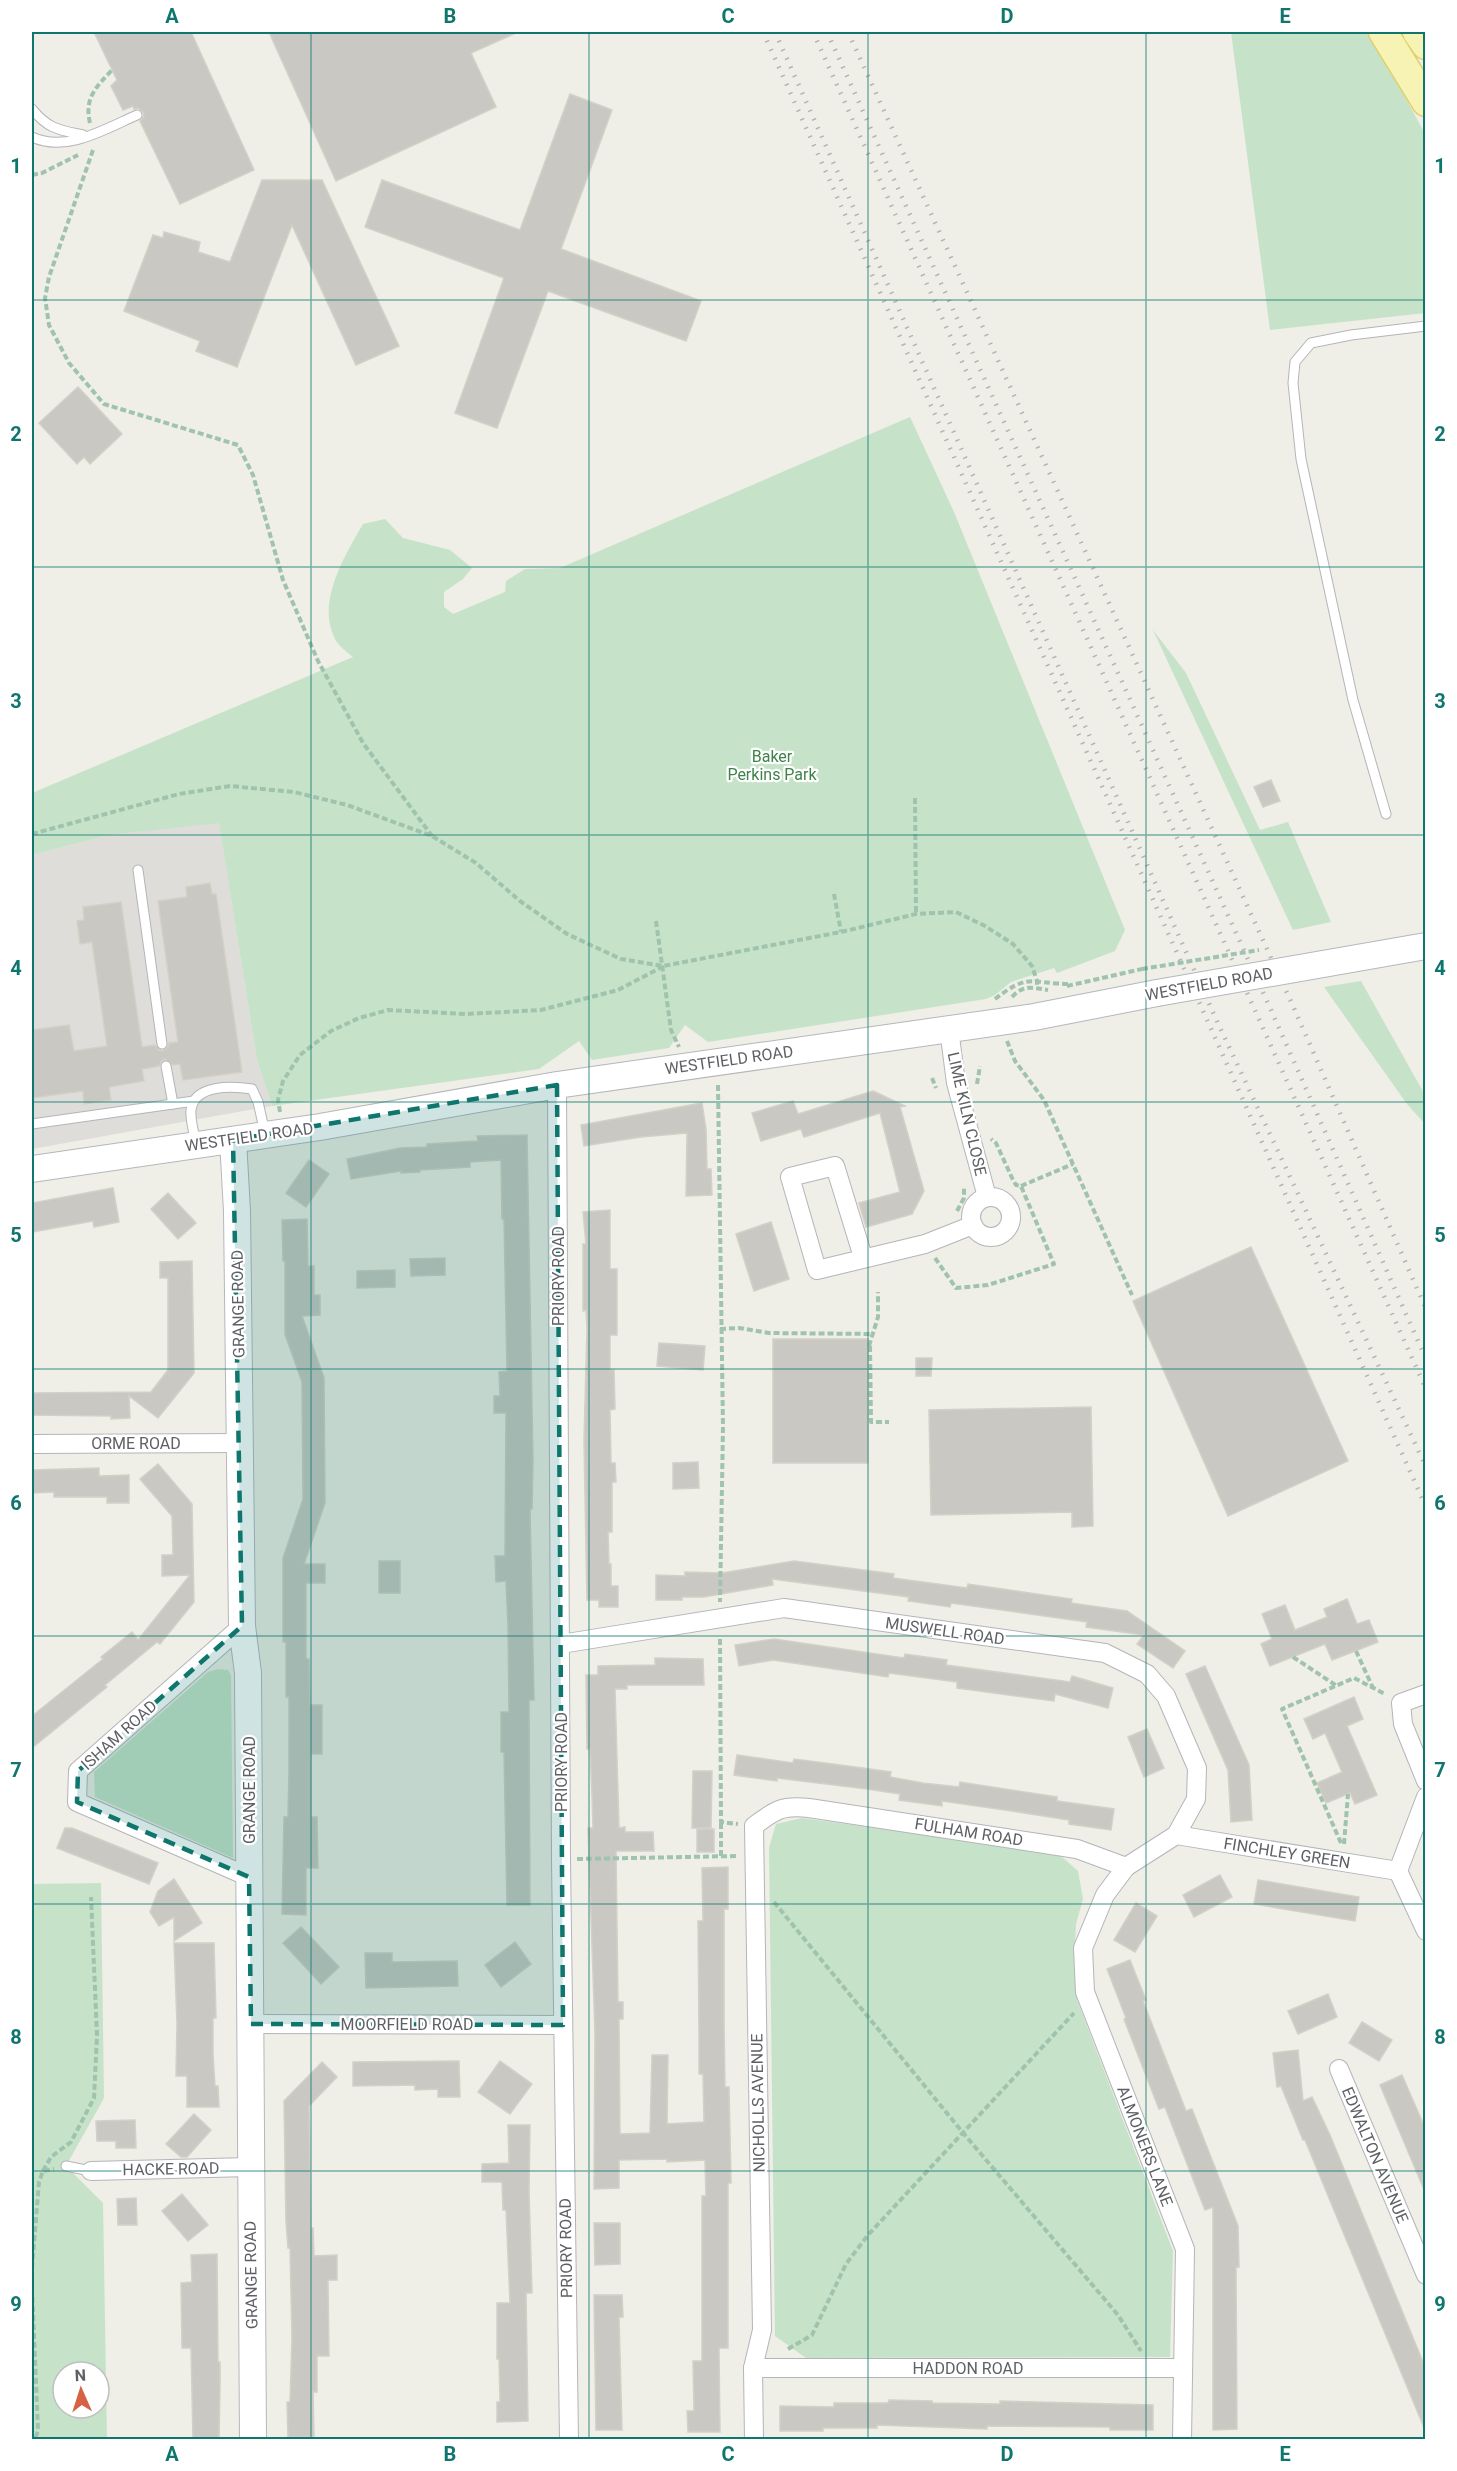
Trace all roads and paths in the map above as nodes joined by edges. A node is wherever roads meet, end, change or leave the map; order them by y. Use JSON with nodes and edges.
{"nodes":[{"id":1,"x":1383,"y":32,"type":"edge"},
{"id":2,"x":1417,"y":32,"type":"edge"},
{"id":3,"x":1425,"y":45,"type":"edge"},
{"id":4,"x":112,"y":70,"type":"dead end"},
{"id":5,"x":1425,"y":102,"type":"edge"},
{"id":6,"x":32,"y":109,"type":"edge"},
{"id":7,"x":137,"y":115,"type":"dead end"},
{"id":8,"x":96,"y":133,"type":"junction"},
{"id":9,"x":85,"y":135,"type":"junction"},
{"id":10,"x":32,"y":137,"type":"edge"},
{"id":11,"x":32,"y":175,"type":"edge"},
{"id":12,"x":1425,"y":326,"type":"edge"},
{"id":13,"x":915,"y":798,"type":"dead end"},
{"id":14,"x":1386,"y":814,"type":"dead end"},
{"id":15,"x":32,"y":834,"type":"edge"},
{"id":16,"x":432,"y":836,"type":"junction"},
{"id":17,"x":138,"y":870,"type":"dead end"},
{"id":18,"x":834,"y":894,"type":"dead end"},
{"id":19,"x":916,"y":914,"type":"junction"},
{"id":20,"x":656,"y":921,"type":"dead end"},
{"id":21,"x":841,"y":932,"type":"junction"},
{"id":22,"x":1425,"y":946,"type":"edge"},
{"id":23,"x":663,"y":966,"type":"junction"},
{"id":24,"x":1143,"y":969,"type":"dead end"},
{"id":25,"x":1037,"y":981,"type":"junction"},
{"id":26,"x":1071,"y":984,"type":"junction"},
{"id":27,"x":1037,"y":987,"type":"junction"},
{"id":28,"x":1015,"y":994,"type":"dead end"},
{"id":29,"x":989,"y":1001,"type":"dead end"},
{"id":30,"x":949,"y":1029,"type":"junction"},
{"id":31,"x":1006,"y":1041,"type":"dead end"},
{"id":32,"x":162,"y":1044,"type":"dead end"},
{"id":33,"x":680,"y":1051,"type":"dead end"},
{"id":34,"x":166,"y":1066,"type":"dead end"},
{"id":35,"x":980,"y":1066,"type":"dead end"},
{"id":36,"x":717,"y":1078,"type":"dead end"},
{"id":37,"x":932,"y":1078,"type":"dead end"},
{"id":38,"x":557,"y":1085,"type":"junction"},
{"id":39,"x":977,"y":1086,"type":"dead end"},
{"id":40,"x":939,"y":1097,"type":"dead end"},
{"id":41,"x":194,"y":1101,"type":"junction"},
{"id":42,"x":173,"y":1104,"type":"junction"},
{"id":43,"x":32,"y":1124,"type":"edge"},
{"id":44,"x":277,"y":1133,"type":"junction"},
{"id":45,"x":986,"y":1134,"type":"dead end"},
{"id":46,"x":233,"y":1140,"type":"junction"},
{"id":47,"x":196,"y":1145,"type":"junction"},
{"id":48,"x":1073,"y":1164,"type":"junction"},
{"id":49,"x":32,"y":1169,"type":"edge"},
{"id":50,"x":963,"y":1183,"type":"dead end"},
{"id":51,"x":1021,"y":1186,"type":"junction"},
{"id":52,"x":987,"y":1197,"type":"junction"},
{"id":53,"x":955,"y":1213,"type":"dead end"},
{"id":54,"x":973,"y":1225,"type":"junction"},
{"id":55,"x":925,"y":1244,"type":"junction"},
{"id":56,"x":863,"y":1257,"type":"junction"},
{"id":57,"x":878,"y":1292,"type":"dead end"},
{"id":58,"x":1132,"y":1295,"type":"dead end"},
{"id":59,"x":720,"y":1329,"type":"junction"},
{"id":60,"x":874,"y":1334,"type":"junction"},
{"id":61,"x":889,"y":1422,"type":"dead end"},
{"id":62,"x":240,"y":1443,"type":"junction"},
{"id":63,"x":32,"y":1444,"type":"edge"},
{"id":64,"x":720,"y":1607,"type":"dead end"},
{"id":65,"x":242,"y":1626,"type":"junction"},
{"id":66,"x":720,"y":1639,"type":"dead end"},
{"id":67,"x":561,"y":1644,"type":"junction"},
{"id":68,"x":1356,"y":1651,"type":"dead end"},
{"id":69,"x":1293,"y":1656,"type":"dead end"},
{"id":70,"x":1337,"y":1686,"type":"junction"},
{"id":71,"x":1373,"y":1688,"type":"junction"},
{"id":72,"x":1425,"y":1694,"type":"edge"},
{"id":73,"x":1401,"y":1703,"type":"junction"},
{"id":74,"x":1425,"y":1781,"type":"edge"},
{"id":75,"x":1348,"y":1794,"type":"dead end"},
{"id":76,"x":1425,"y":1797,"type":"edge"},
{"id":77,"x":809,"y":1808,"type":"joint"},
{"id":78,"x":721,"y":1822,"type":"junction"},
{"id":79,"x":746,"y":1825,"type":"dead end"},
{"id":80,"x":1176,"y":1835,"type":"junction"},
{"id":81,"x":754,"y":1855,"type":"junction"},
{"id":82,"x":721,"y":1856,"type":"junction"},
{"id":83,"x":561,"y":1860,"type":"junction"},
{"id":84,"x":1126,"y":1867,"type":"junction"},
{"id":85,"x":1398,"y":1871,"type":"junction"},
{"id":86,"x":249,"y":1877,"type":"junction"},
{"id":87,"x":774,"y":1894,"type":"dead end"},
{"id":88,"x":92,"y":1897,"type":"dead end"},
{"id":89,"x":1425,"y":1931,"type":"edge"},
{"id":90,"x":1080,"y":2007,"type":"dead end"},
{"id":91,"x":251,"y":2024,"type":"junction"},
{"id":92,"x":563,"y":2025,"type":"junction"},
{"id":93,"x":1339,"y":2069,"type":"dead end"},
{"id":94,"x":964,"y":2134,"type":"junction"},
{"id":95,"x":66,"y":2166,"type":"joint"},
{"id":96,"x":250,"y":2167,"type":"junction"},
{"id":97,"x":43,"y":2171,"type":"junction"},
{"id":98,"x":91,"y":2171,"type":"joint"},
{"id":99,"x":32,"y":2268,"type":"edge"},
{"id":100,"x":1425,"y":2275,"type":"edge"},
{"id":101,"x":32,"y":2288,"type":"edge"},
{"id":102,"x":753,"y":2368,"type":"junction"},
{"id":103,"x":1152,"y":2368,"type":"junction"},
{"id":104,"x":1183,"y":2368,"type":"junction"},
{"id":105,"x":35,"y":2439,"type":"edge"},
{"id":106,"x":253,"y":2439,"type":"edge"},
{"id":107,"x":569,"y":2439,"type":"edge"},
{"id":108,"x":754,"y":2439,"type":"edge"},
{"id":109,"x":1182,"y":2439,"type":"edge"}],
"edges":[{"from":1,"to":5,"type":"main road"},
{"from":2,"to":3,"type":"main road"},
{"from":4,"to":8,"type":"path"},
{"from":6,"to":9,"type":"lane"},
{"from":7,"to":8,"type":"lane"},
{"from":8,"to":9,"type":"lane"},
{"from":9,"to":10,"type":"lane"},
{"from":11,"to":16,"type":"path"},
{"from":12,"to":14,"type":"lane"},
{"from":13,"to":19,"type":"path"},
{"from":15,"to":16,"type":"path"},
{"from":16,"to":23,"type":"path"},
{"from":17,"to":32,"type":"lane"},
{"from":18,"to":21,"type":"path"},
{"from":19,"to":21,"type":"path"},
{"from":19,"to":25,"type":"path"},
{"from":20,"to":23,"type":"path"},
{"from":21,"to":23,"type":"path"},
{"from":22,"to":30,"type":"street","name":"WESTFIELD ROAD","bridge":true},
{"from":23,"to":33,"type":"path"},
{"from":23,"to":44,"type":"path"},
{"from":24,"to":26,"type":"path"},
{"from":25,"to":26,"type":"path"},
{"from":25,"to":27,"type":"path"},
{"from":25,"to":29,"type":"path"},
{"from":26,"to":27,"type":"path"},
{"from":27,"to":28,"type":"path"},
{"from":30,"to":38,"type":"street","name":"WESTFIELD ROAD"},
{"from":30,"to":52,"type":"street","name":"LIME KILN CLOSE"},
{"from":31,"to":48,"type":"path"},
{"from":34,"to":42,"type":"lane"},
{"from":35,"to":39,"type":"path"},
{"from":36,"to":59,"type":"path"},
{"from":37,"to":40,"type":"path"},
{"from":38,"to":44,"type":"street","name":"WESTFIELD ROAD"},
{"from":38,"to":67,"type":"street","name":"PRIORY ROAD"},
{"from":41,"to":42,"type":"lane"},
{"from":41,"to":44,"type":"lane"},
{"from":41,"to":47,"type":"lane"},
{"from":42,"to":43,"type":"lane"},
{"from":44,"to":46,"type":"street","name":"WESTFIELD ROAD"},
{"from":45,"to":51,"type":"path"},
{"from":46,"to":47,"type":"street","name":"WESTFIELD ROAD"},
{"from":46,"to":62,"type":"street","name":"GRANGE ROAD"},
{"from":47,"to":49,"type":"street","name":"WESTFIELD ROAD"},
{"from":48,"to":51,"type":"path"},
{"from":48,"to":58,"type":"path"},
{"from":50,"to":53,"type":"path"},
{"from":51,"to":55,"type":"path"},
{"from":52,"to":54,"type":"street"},
{"from":52,"to":54,"type":"street"},
{"from":54,"to":55,"type":"street"},
{"from":55,"to":56,"type":"street"},
{"from":56,"to":56,"type":"street"},
{"from":57,"to":60,"type":"path"},
{"from":59,"to":60,"type":"path"},
{"from":59,"to":64,"type":"path"},
{"from":60,"to":61,"type":"path"},
{"from":62,"to":63,"type":"street","name":"ORME ROAD"},
{"from":62,"to":65,"type":"street","name":"GRANGE ROAD"},
{"from":65,"to":86,"type":"street","name":"GRANGE ROAD"},
{"from":65,"to":86,"type":"street","name":"ISHAM ROAD"},
{"from":66,"to":78,"type":"path"},
{"from":67,"to":80,"type":"street","name":"MUSWELL ROAD"},
{"from":67,"to":83,"type":"street","name":"PRIORY ROAD"},
{"from":68,"to":71,"type":"path"},
{"from":69,"to":70,"type":"path"},
{"from":70,"to":71,"type":"path"},
{"from":70,"to":75,"type":"path"},
{"from":71,"to":73,"type":"path"},
{"from":72,"to":73,"type":"street"},
{"from":73,"to":74,"type":"street"},
{"from":76,"to":85,"type":"street"},
{"from":77,"to":81,"type":"street","name":"NICHOLLS AVENUE"},
{"from":77,"to":84,"type":"street","name":"FULHAM ROAD"},
{"from":78,"to":79,"type":"path"},
{"from":78,"to":82,"type":"path"},
{"from":80,"to":84,"type":"street"},
{"from":80,"to":85,"type":"street","name":"FINCHLEY GREEN"},
{"from":81,"to":82,"type":"path"},
{"from":81,"to":102,"type":"street","name":"NICHOLLS AVENUE"},
{"from":82,"to":83,"type":"path"},
{"from":83,"to":92,"type":"street","name":"PRIORY ROAD"},
{"from":84,"to":104,"type":"street","name":"ALMONERS LANE"},
{"from":85,"to":89,"type":"street"},
{"from":86,"to":91,"type":"street","name":"GRANGE ROAD"},
{"from":87,"to":94,"type":"path"},
{"from":88,"to":97,"type":"path"},
{"from":90,"to":94,"type":"path"},
{"from":91,"to":92,"type":"street","name":"MOORFIELD ROAD"},
{"from":91,"to":96,"type":"street","name":"GRANGE ROAD"},
{"from":92,"to":107,"type":"street","name":"PRIORY ROAD"},
{"from":93,"to":100,"type":"street","name":"EDWALTON AVENUE"},
{"from":94,"to":102,"type":"path"},
{"from":94,"to":103,"type":"path"},
{"from":95,"to":97,"type":"path"},
{"from":95,"to":98,"type":"lane"},
{"from":96,"to":98,"type":"street","name":"HACKE ROAD"},
{"from":96,"to":106,"type":"street","name":"GRANGE ROAD"},
{"from":97,"to":99,"type":"path"},
{"from":101,"to":105,"type":"path"},
{"from":102,"to":103,"type":"street","name":"HADDON ROAD"},
{"from":102,"to":108,"type":"street","name":"NICHOLLS AVENUE"},
{"from":103,"to":104,"type":"street","name":"HADDON ROAD"},
{"from":104,"to":109,"type":"street","name":"ALMONERS LANE"}]}
